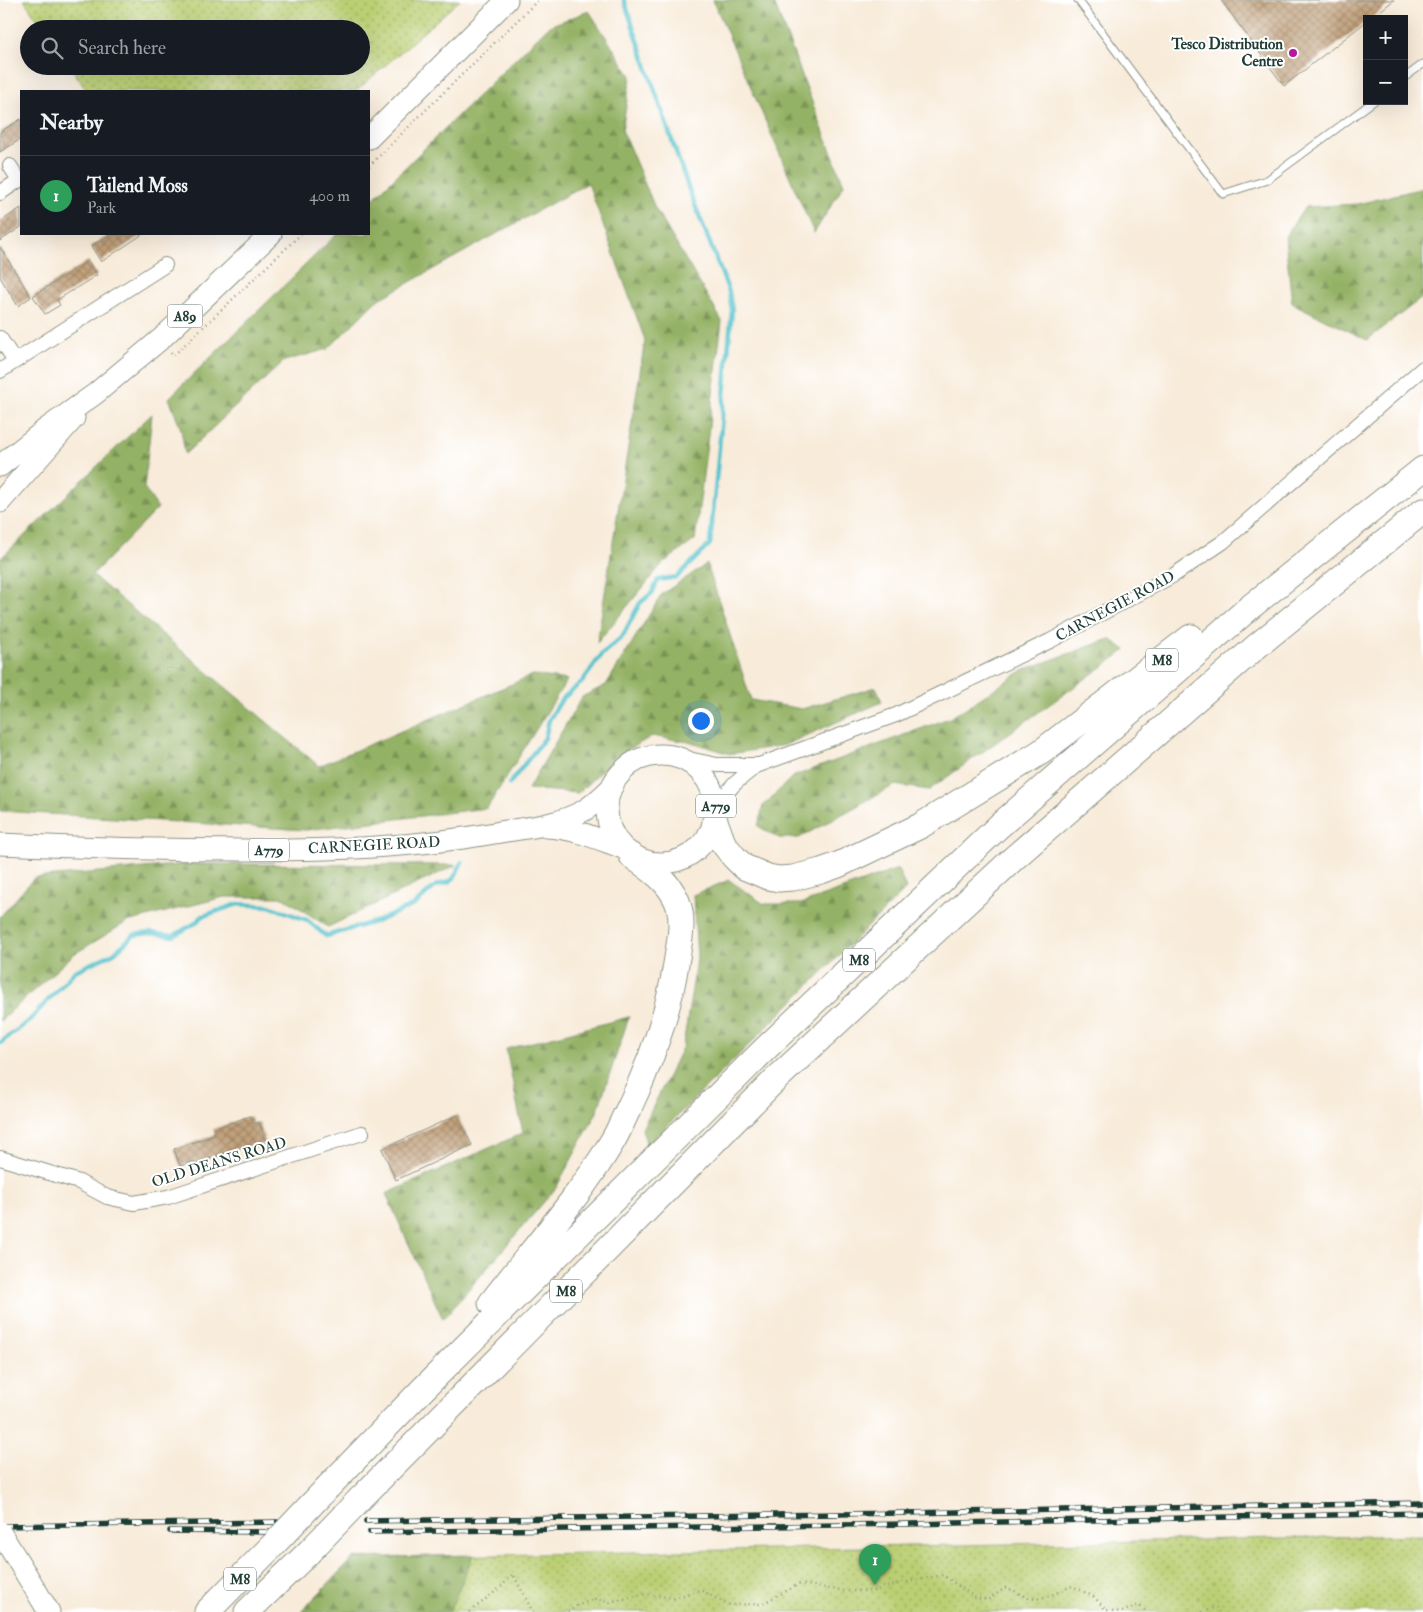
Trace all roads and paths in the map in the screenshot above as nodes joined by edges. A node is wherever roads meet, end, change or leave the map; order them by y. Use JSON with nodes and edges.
{"nodes":[{"id":1,"x":507,"y":0,"type":"edge"},
{"id":2,"x":538,"y":0,"type":"edge"},
{"id":3,"x":1078,"y":0,"type":"edge"},
{"id":4,"x":1423,"y":64,"type":"edge"},
{"id":5,"x":1408,"y":75,"type":"edge"},
{"id":6,"x":1369,"y":105,"type":"edge"},
{"id":7,"x":370,"y":137,"type":"edge"},
{"id":8,"x":370,"y":165,"type":"edge"},
{"id":9,"x":10,"y":166,"type":"dead end"},
{"id":10,"x":20,"y":179,"type":"edge"},
{"id":11,"x":0,"y":193,"type":"edge"},
{"id":12,"x":269,"y":235,"type":"edge"},
{"id":13,"x":165,"y":265,"type":"dead end"},
{"id":14,"x":0,"y":338,"type":"edge"},
{"id":15,"x":16,"y":361,"type":"junction"},
{"id":16,"x":1423,"y":368,"type":"edge"},
{"id":17,"x":0,"y":371,"type":"edge"},
{"id":18,"x":95,"y":394,"type":"junction"},
{"id":19,"x":1423,"y":456,"type":"edge"},
{"id":20,"x":0,"y":466,"type":"edge"},
{"id":21,"x":1423,"y":469,"type":"edge"},
{"id":22,"x":0,"y":502,"type":"edge"},
{"id":23,"x":1423,"y":511,"type":"edge"},
{"id":24,"x":674,"y":756,"type":"junction"},
{"id":25,"x":759,"y":765,"type":"junction"},
{"id":26,"x":612,"y":787,"type":"junction"},
{"id":27,"x":716,"y":817,"type":"junction"},
{"id":28,"x":536,"y":827,"type":"junction"},
{"id":29,"x":0,"y":844,"type":"edge"},
{"id":30,"x":627,"y":852,"type":"junction"},
{"id":31,"x":362,"y":1133,"type":"dead end"},
{"id":32,"x":0,"y":1158,"type":"edge"},
{"id":33,"x":423,"y":1389,"type":"junction"},
{"id":34,"x":0,"y":1532,"type":"edge"},
{"id":35,"x":50,"y":1612,"type":"edge"},
{"id":36,"x":207,"y":1612,"type":"edge"},
{"id":37,"x":247,"y":1612,"type":"edge"},
{"id":38,"x":470,"y":1612,"type":"edge"},
{"id":39,"x":533,"y":1612,"type":"edge"},
{"id":40,"x":568,"y":1612,"type":"edge"},
{"id":41,"x":1147,"y":1612,"type":"edge"},
{"id":42,"x":1202,"y":1612,"type":"edge"},
{"id":43,"x":1219,"y":1612,"type":"edge"}],
"edges":[{"from":1,"to":7,"type":"main road"},
{"from":2,"to":8,"type":"path"},
{"from":3,"to":6,"type":"lane"},
{"from":4,"to":5,"type":"lane"},
{"from":9,"to":10,"type":"street"},
{"from":10,"to":11,"type":"street"},
{"from":12,"to":18,"type":"main road","number":"A89"},
{"from":13,"to":15,"type":"street"},
{"from":14,"to":15,"type":"street"},
{"from":15,"to":17,"type":"street"},
{"from":16,"to":25,"type":"street","name":"CARNEGIE ROAD"},
{"from":18,"to":20,"type":"main road","number":"A89"},
{"from":18,"to":22,"type":"main road","number":"A89"},
{"from":19,"to":27,"type":"highway","number":"M8"},
{"from":21,"to":33,"type":"highway","number":"M8"},
{"from":23,"to":37,"type":"highway","number":"M8","bridge":true},
{"from":24,"to":25,"type":"street","name":"CARNEGIE ROAD"},
{"from":24,"to":26,"type":"main road","number":"A779"},
{"from":24,"to":27,"type":"main road","number":"A779"},
{"from":25,"to":27,"type":"street","name":"CARNEGIE ROAD"},
{"from":26,"to":28,"type":"main road","name":"CARNEGIE ROAD","number":"A779"},
{"from":26,"to":30,"type":"main road","number":"A779"},
{"from":27,"to":30,"type":"main road","number":"A779"},
{"from":28,"to":29,"type":"main road","name":"CARNEGIE ROAD","number":"A779"},
{"from":28,"to":30,"type":"main road","name":"CARNEGIE ROAD","number":"A779"},
{"from":30,"to":33,"type":"highway","number":"M8"},
{"from":31,"to":32,"type":"street","name":"OLD DEANS ROAD"},
{"from":33,"to":36,"type":"highway","number":"M8","bridge":true},
{"from":34,"to":35,"type":"main road","bridge":true},
{"from":38,"to":39,"type":"path"},
{"from":40,"to":41,"type":"path"},
{"from":42,"to":43,"type":"path"}]}
